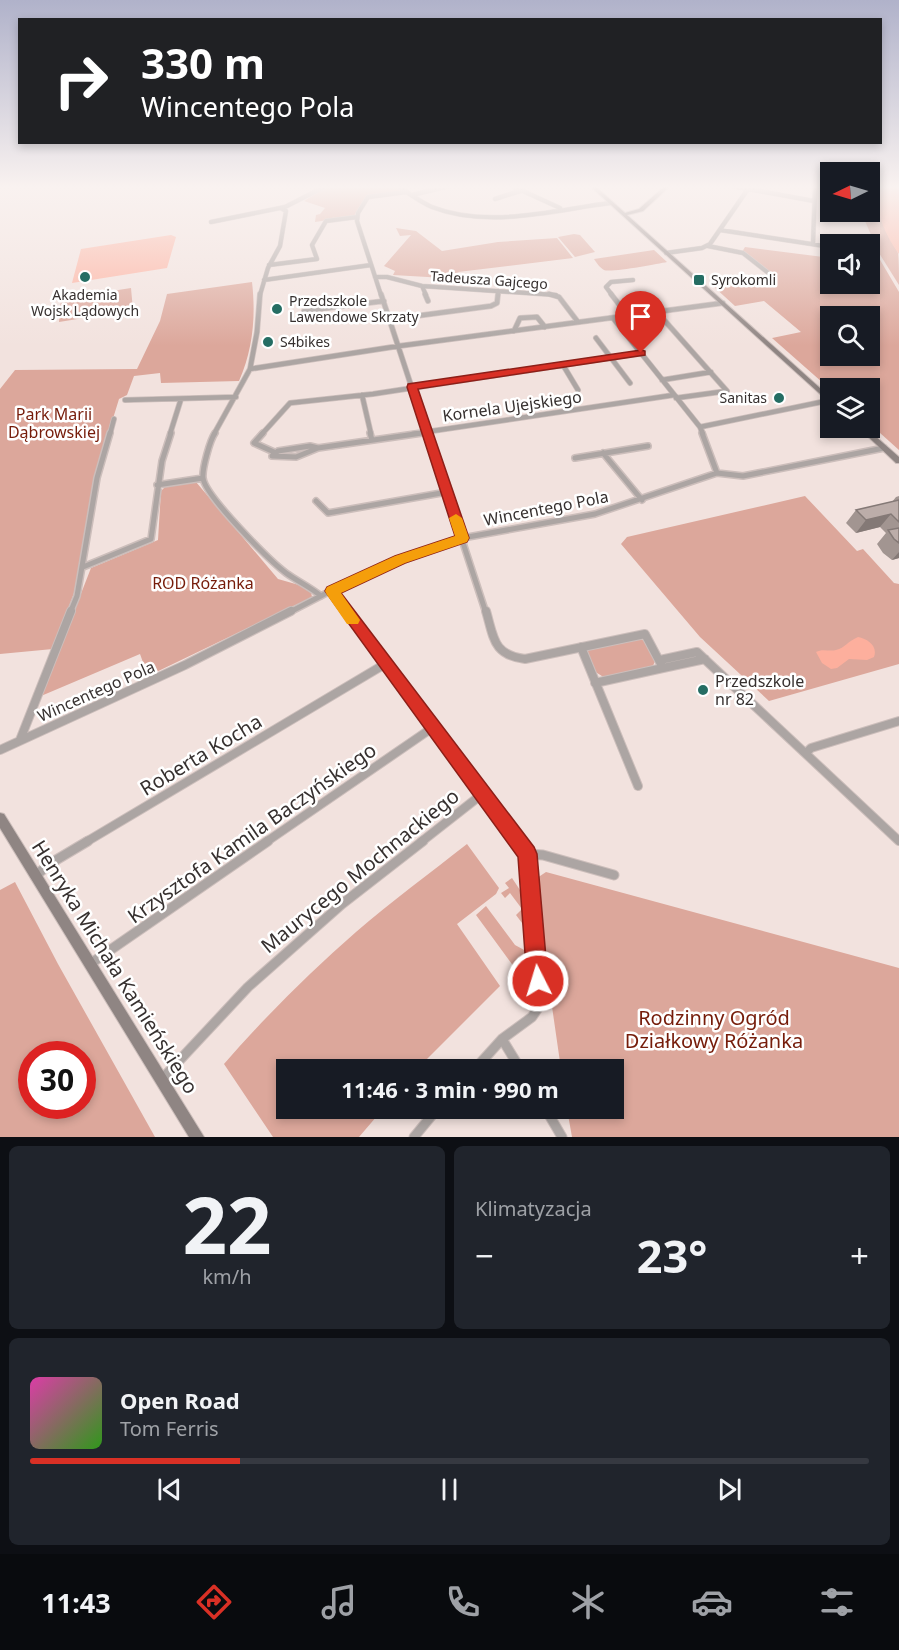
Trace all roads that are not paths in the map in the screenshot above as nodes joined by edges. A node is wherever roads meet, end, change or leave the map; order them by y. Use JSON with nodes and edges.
{"nodes":[{"id":1,"x":281,"y":239,"type":"edge"},
{"id":2,"x":315,"y":239,"type":"edge"},
{"id":3,"x":363,"y":239,"type":"edge"},
{"id":4,"x":650,"y":239,"type":"edge"},
{"id":5,"x":713,"y":239,"type":"edge"},
{"id":6,"x":780,"y":239,"type":"edge"},
{"id":7,"x":813,"y":239,"type":"edge"},
{"id":8,"x":813,"y":244,"type":"junction"},
{"id":9,"x":820,"y":245,"type":"edge"},
{"id":10,"x":708,"y":246,"type":"junction"},
{"id":11,"x":666,"y":253,"type":"junction"},
{"id":12,"x":269,"y":265,"type":"junction"},
{"id":13,"x":371,"y":265,"type":"junction"},
{"id":14,"x":771,"y":275,"type":"dead end"},
{"id":15,"x":375,"y":277,"type":"junction"},
{"id":16,"x":264,"y":280,"type":"junction"},
{"id":17,"x":633,"y":280,"type":"dead end"},
{"id":18,"x":422,"y":286,"type":"junction"},
{"id":19,"x":498,"y":291,"type":"junction"},
{"id":20,"x":384,"y":301,"type":"junction"},
{"id":21,"x":428,"y":302,"type":"dead end"},
{"id":22,"x":723,"y":303,"type":"junction"},
{"id":23,"x":304,"y":311,"type":"dead end"},
{"id":24,"x":657,"y":312,"type":"junction"},
{"id":25,"x":416,"y":316,"type":"dead end"},
{"id":26,"x":628,"y":316,"type":"junction"},
{"id":27,"x":613,"y":318,"type":"junction"},
{"id":28,"x":578,"y":322,"type":"junction"},
{"id":29,"x":545,"y":327,"type":"junction"},
{"id":30,"x":514,"y":331,"type":"junction"},
{"id":31,"x":596,"y":338,"type":"dead end"},
{"id":32,"x":399,"y":346,"type":"junction"},
{"id":33,"x":641,"y":353,"type":"junction"},
{"id":34,"x":610,"y":358,"type":"junction"},
{"id":35,"x":563,"y":364,"type":"junction"},
{"id":36,"x":250,"y":369,"type":"junction"},
{"id":37,"x":711,"y":372,"type":"junction"},
{"id":38,"x":662,"y":380,"type":"junction"},
{"id":39,"x":630,"y":383,"type":"dead end"},
{"id":40,"x":412,"y":387,"type":"junction"},
{"id":41,"x":578,"y":390,"type":"dead end"},
{"id":42,"x":820,"y":390,"type":"edge"},
{"id":43,"x":362,"y":395,"type":"junction"},
{"id":44,"x":675,"y":396,"type":"junction"},
{"id":45,"x":236,"y":397,"type":"junction"},
{"id":46,"x":181,"y":399,"type":"junction"},
{"id":47,"x":125,"y":400,"type":"dead end"},
{"id":48,"x":820,"y":402,"type":"edge"},
{"id":49,"x":114,"y":419,"type":"dead end"},
{"id":50,"x":700,"y":427,"type":"junction"},
{"id":51,"x":427,"y":432,"type":"junction"},
{"id":52,"x":873,"y":438,"type":"edge"},
{"id":53,"x":372,"y":440,"type":"junction"},
{"id":54,"x":648,"y":446,"type":"dead end"},
{"id":55,"x":884,"y":448,"type":"junction"},
{"id":56,"x":603,"y":453,"type":"junction"},
{"id":57,"x":574,"y":458,"type":"dead end"},
{"id":58,"x":899,"y":461,"type":"edge"},
{"id":59,"x":717,"y":473,"type":"junction"},
{"id":60,"x":203,"y":478,"type":"junction"},
{"id":61,"x":157,"y":485,"type":"junction"},
{"id":62,"x":447,"y":492,"type":"junction"},
{"id":63,"x":642,"y":500,"type":"junction"},
{"id":64,"x":316,"y":501,"type":"dead end"},
{"id":65,"x":462,"y":538,"type":"junction"},
{"id":66,"x":83,"y":567,"type":"junction"},
{"id":67,"x":332,"y":591,"type":"junction"},
{"id":68,"x":321,"y":596,"type":"junction"},
{"id":69,"x":581,"y":647,"type":"junction"},
{"id":70,"x":705,"y":659,"type":"junction"},
{"id":71,"x":660,"y":660,"type":"junction"},
{"id":72,"x":385,"y":664,"type":"junction"},
{"id":73,"x":663,"y":668,"type":"junction"},
{"id":74,"x":595,"y":683,"type":"junction"},
{"id":75,"x":899,"y":721,"type":"edge"},
{"id":76,"x":432,"y":728,"type":"junction"},
{"id":77,"x":20,"y":740,"type":"junction"},
{"id":78,"x":0,"y":750,"type":"edge"},
{"id":79,"x":806,"y":753,"type":"junction"},
{"id":80,"x":638,"y":786,"type":"dead end"},
{"id":81,"x":481,"y":795,"type":"junction"},
{"id":82,"x":0,"y":818,"type":"edge"},
{"id":83,"x":899,"y":841,"type":"edge"},
{"id":84,"x":527,"y":854,"type":"junction"},
{"id":85,"x":614,"y":875,"type":"dead end"},
{"id":86,"x":35,"y":876,"type":"junction"},
{"id":87,"x":90,"y":964,"type":"junction"},
{"id":88,"x":502,"y":1039,"type":"junction"},
{"id":89,"x":484,"y":1059,"type":"edge"},
{"id":90,"x":514,"y":1059,"type":"edge"},
{"id":91,"x":162,"y":1078,"type":"junction"},
{"id":92,"x":429,"y":1119,"type":"edge"},
{"id":93,"x":551,"y":1119,"type":"edge"},
{"id":94,"x":197,"y":1137,"type":"edge"},
{"id":95,"x":414,"y":1137,"type":"edge"},
{"id":96,"x":562,"y":1137,"type":"edge"}],
"edges":[{"from":1,"to":12,"type":"street"},
{"from":2,"to":12,"type":"street"},
{"from":3,"to":13,"type":"street"},
{"from":4,"to":11,"type":"street"},
{"from":5,"to":10,"type":"street"},
{"from":6,"to":8,"type":"street"},
{"from":7,"to":8,"type":"street"},
{"from":8,"to":9,"type":"street"},
{"from":10,"to":11,"type":"street"},
{"from":10,"to":14,"type":"street"},
{"from":11,"to":22,"type":"street"},
{"from":12,"to":16,"type":"street"},
{"from":13,"to":15,"type":"street"},
{"from":13,"to":16,"type":"street"},
{"from":15,"to":18,"type":"street","name":"Tadeusza Gajcego"},
{"from":15,"to":20,"type":"street"},
{"from":16,"to":36,"type":"street"},
{"from":17,"to":26,"type":"street"},
{"from":18,"to":19,"type":"street","name":"Tadeusza Gajcego"},
{"from":18,"to":21,"type":"street","name":"Tadeusza Gajcego"},
{"from":19,"to":25,"type":"street"},
{"from":19,"to":28,"type":"street","name":"Tadeusza Gajcego"},
{"from":20,"to":23,"type":"street"},
{"from":20,"to":32,"type":"street"},
{"from":22,"to":24,"type":"street"},
{"from":22,"to":42,"type":"street"},
{"from":24,"to":26,"type":"street"},
{"from":24,"to":37,"type":"street"},
{"from":26,"to":27,"type":"street"},
{"from":27,"to":28,"type":"street"},
{"from":27,"to":33,"type":"street"},
{"from":28,"to":29,"type":"street"},
{"from":29,"to":30,"type":"street"},
{"from":29,"to":30,"type":"street"},
{"from":30,"to":32,"type":"street"},
{"from":31,"to":34,"type":"street"},
{"from":32,"to":36,"type":"street"},
{"from":32,"to":40,"type":"street"},
{"from":33,"to":34,"type":"street"},
{"from":33,"to":38,"type":"street"},
{"from":34,"to":35,"type":"street"},
{"from":34,"to":39,"type":"street"},
{"from":35,"to":40,"type":"street"},
{"from":35,"to":41,"type":"street"},
{"from":36,"to":45,"type":"street"},
{"from":37,"to":38,"type":"street"},
{"from":37,"to":44,"type":"street","name":"Kornela Ujejskiego"},
{"from":38,"to":44,"type":"street"},
{"from":40,"to":43,"type":"street"},
{"from":40,"to":51,"type":"street"},
{"from":43,"to":53,"type":"street"},
{"from":43,"to":53,"type":"street","name":"Kornela Ujejskiego"},
{"from":44,"to":50,"type":"street"},
{"from":44,"to":51,"type":"street","name":"Kornela Ujejskiego"},
{"from":45,"to":46,"type":"street"},
{"from":45,"to":60,"type":"street"},
{"from":46,"to":47,"type":"street"},
{"from":46,"to":61,"type":"street"},
{"from":48,"to":50,"type":"street"},
{"from":49,"to":66,"type":"street"},
{"from":50,"to":59,"type":"street"},
{"from":51,"to":53,"type":"street","name":"Kornela Ujejskiego"},
{"from":51,"to":62,"type":"street"},
{"from":52,"to":55,"type":"street"},
{"from":54,"to":56,"type":"street"},
{"from":55,"to":58,"type":"street"},
{"from":55,"to":59,"type":"street","name":"Wincentego Pola"},
{"from":56,"to":57,"type":"street"},
{"from":56,"to":63,"type":"street"},
{"from":59,"to":63,"type":"street","name":"Wincentego Pola"},
{"from":60,"to":61,"type":"street"},
{"from":60,"to":68,"type":"street"},
{"from":61,"to":66,"type":"street"},
{"from":62,"to":64,"type":"street"},
{"from":62,"to":65,"type":"street"},
{"from":63,"to":65,"type":"street","name":"Wincentego Pola"},
{"from":65,"to":67,"type":"street","name":"Wincentego Pola"},
{"from":65,"to":69,"type":"street"},
{"from":66,"to":77,"type":"street"},
{"from":67,"to":68,"type":"street","name":"Wincentego Pola"},
{"from":67,"to":72,"type":"street"},
{"from":68,"to":77,"type":"street","name":"Wincentego Pola"},
{"from":69,"to":71,"type":"street"},
{"from":69,"to":74,"type":"street"},
{"from":70,"to":71,"type":"street"},
{"from":70,"to":73,"type":"street"},
{"from":70,"to":79,"type":"street"},
{"from":71,"to":73,"type":"street"},
{"from":72,"to":76,"type":"street"},
{"from":72,"to":86,"type":"street","name":"Roberta Kocha"},
{"from":73,"to":74,"type":"street"},
{"from":74,"to":80,"type":"street"},
{"from":75,"to":79,"type":"street"},
{"from":76,"to":81,"type":"street"},
{"from":76,"to":87,"type":"street","name":"Krzysztofa Kamila Baczyńskiego"},
{"from":77,"to":78,"type":"street","name":"Wincentego Pola"},
{"from":79,"to":83,"type":"street"},
{"from":81,"to":84,"type":"street"},
{"from":81,"to":91,"type":"street","name":"Maurycego Mochnackiego"},
{"from":82,"to":86,"type":"street","name":"Henryka Michała Kamieńskiego"},
{"from":84,"to":85,"type":"street"},
{"from":84,"to":88,"type":"street"},
{"from":86,"to":87,"type":"street","name":"Henryka Michała Kamieńskiego"},
{"from":87,"to":91,"type":"street","name":"Henryka Michała Kamieńskiego"},
{"from":88,"to":89,"type":"street"},
{"from":88,"to":90,"type":"street"},
{"from":91,"to":94,"type":"street","name":"Henryka Michała Kamieńskiego"},
{"from":92,"to":95,"type":"street"},
{"from":93,"to":96,"type":"street"}]}
